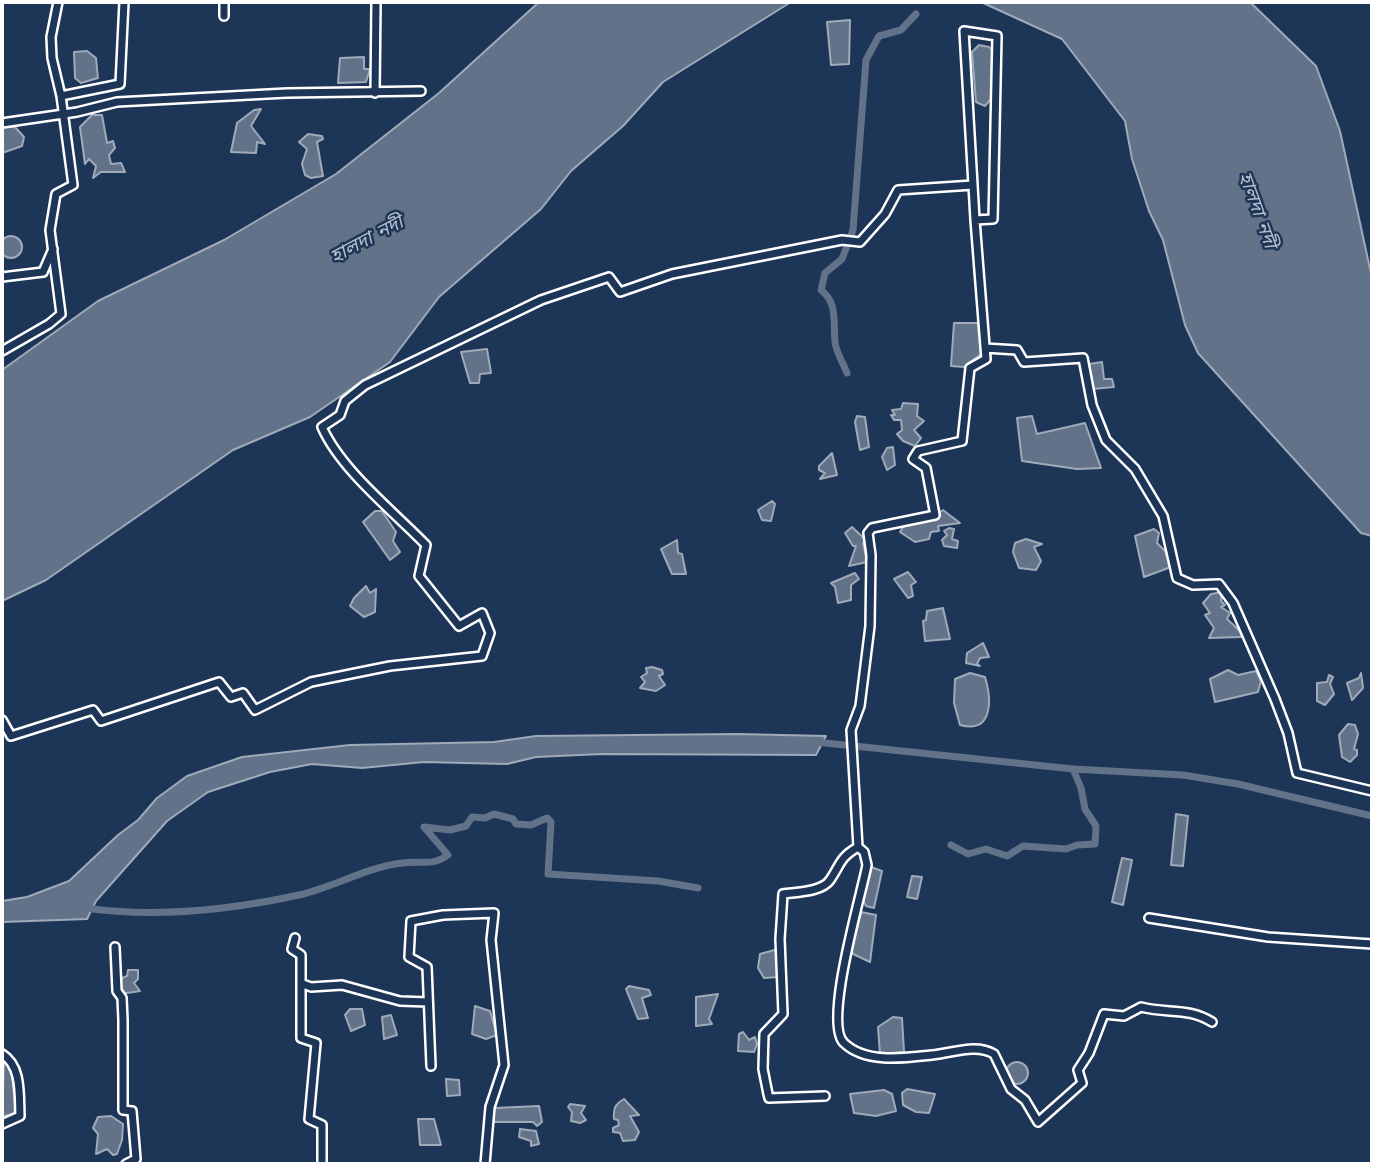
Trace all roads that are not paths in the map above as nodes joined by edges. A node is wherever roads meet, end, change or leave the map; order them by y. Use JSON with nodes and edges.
{"nodes":[{"id":1,"x":58,"y":2,"type":"edge"},
{"id":2,"x":124,"y":2,"type":"edge"},
{"id":3,"x":224,"y":2,"type":"edge"},
{"id":4,"x":376,"y":2,"type":"edge"},
{"id":5,"x":224,"y":16,"type":"dead end"},
{"id":6,"x":421,"y":91,"type":"dead end"},
{"id":7,"x":375,"y":93,"type":"junction"},
{"id":8,"x":61,"y":96,"type":"junction"},
{"id":9,"x":63,"y":114,"type":"junction"},
{"id":10,"x":2,"y":123,"type":"edge"},
{"id":11,"x":974,"y":184,"type":"junction"},
{"id":12,"x":975,"y":220,"type":"junction"},
{"id":13,"x":53,"y":249,"type":"junction"},
{"id":14,"x":2,"y":277,"type":"edge"},
{"id":15,"x":985,"y":348,"type":"junction"},
{"id":16,"x":2,"y":351,"type":"edge"},
{"id":17,"x":2,"y":720,"type":"edge"},
{"id":18,"x":1372,"y":791,"type":"edge"},
{"id":19,"x":858,"y":847,"type":"junction"},
{"id":20,"x":1149,"y":918,"type":"dead end"},
{"id":21,"x":295,"y":938,"type":"dead end"},
{"id":22,"x":1372,"y":944,"type":"edge"},
{"id":23,"x":114,"y":947,"type":"dead end"},
{"id":24,"x":303,"y":984,"type":"junction"},
{"id":25,"x":429,"y":1002,"type":"junction"},
{"id":26,"x":1212,"y":1022,"type":"dead end"},
{"id":27,"x":2,"y":1055,"type":"edge"},
{"id":28,"x":431,"y":1066,"type":"dead end"},
{"id":29,"x":825,"y":1096,"type":"dead end"},
{"id":30,"x":2,"y":1124,"type":"edge"},
{"id":31,"x":126,"y":1164,"type":"edge"},
{"id":32,"x":322,"y":1164,"type":"edge"},
{"id":33,"x":485,"y":1164,"type":"edge"}],
"edges":[{"from":1,"to":8,"type":"street"},
{"from":2,"to":8,"type":"street"},
{"from":3,"to":5,"type":"street"},
{"from":4,"to":7,"type":"street"},
{"from":6,"to":7,"type":"street"},
{"from":7,"to":9,"type":"street"},
{"from":8,"to":9,"type":"street"},
{"from":9,"to":10,"type":"street"},
{"from":9,"to":13,"type":"street"},
{"from":11,"to":12,"type":"street"},
{"from":11,"to":12,"type":"street"},
{"from":11,"to":17,"type":"street"},
{"from":12,"to":15,"type":"street"},
{"from":13,"to":14,"type":"street"},
{"from":13,"to":16,"type":"street"},
{"from":15,"to":18,"type":"street"},
{"from":15,"to":19,"type":"street"},
{"from":19,"to":26,"type":"street"},
{"from":19,"to":29,"type":"street"},
{"from":20,"to":22,"type":"street"},
{"from":21,"to":24,"type":"street"},
{"from":23,"to":31,"type":"street"},
{"from":24,"to":25,"type":"street"},
{"from":24,"to":32,"type":"street"},
{"from":25,"to":28,"type":"street"},
{"from":25,"to":33,"type":"street"},
{"from":27,"to":30,"type":"street"}]}
